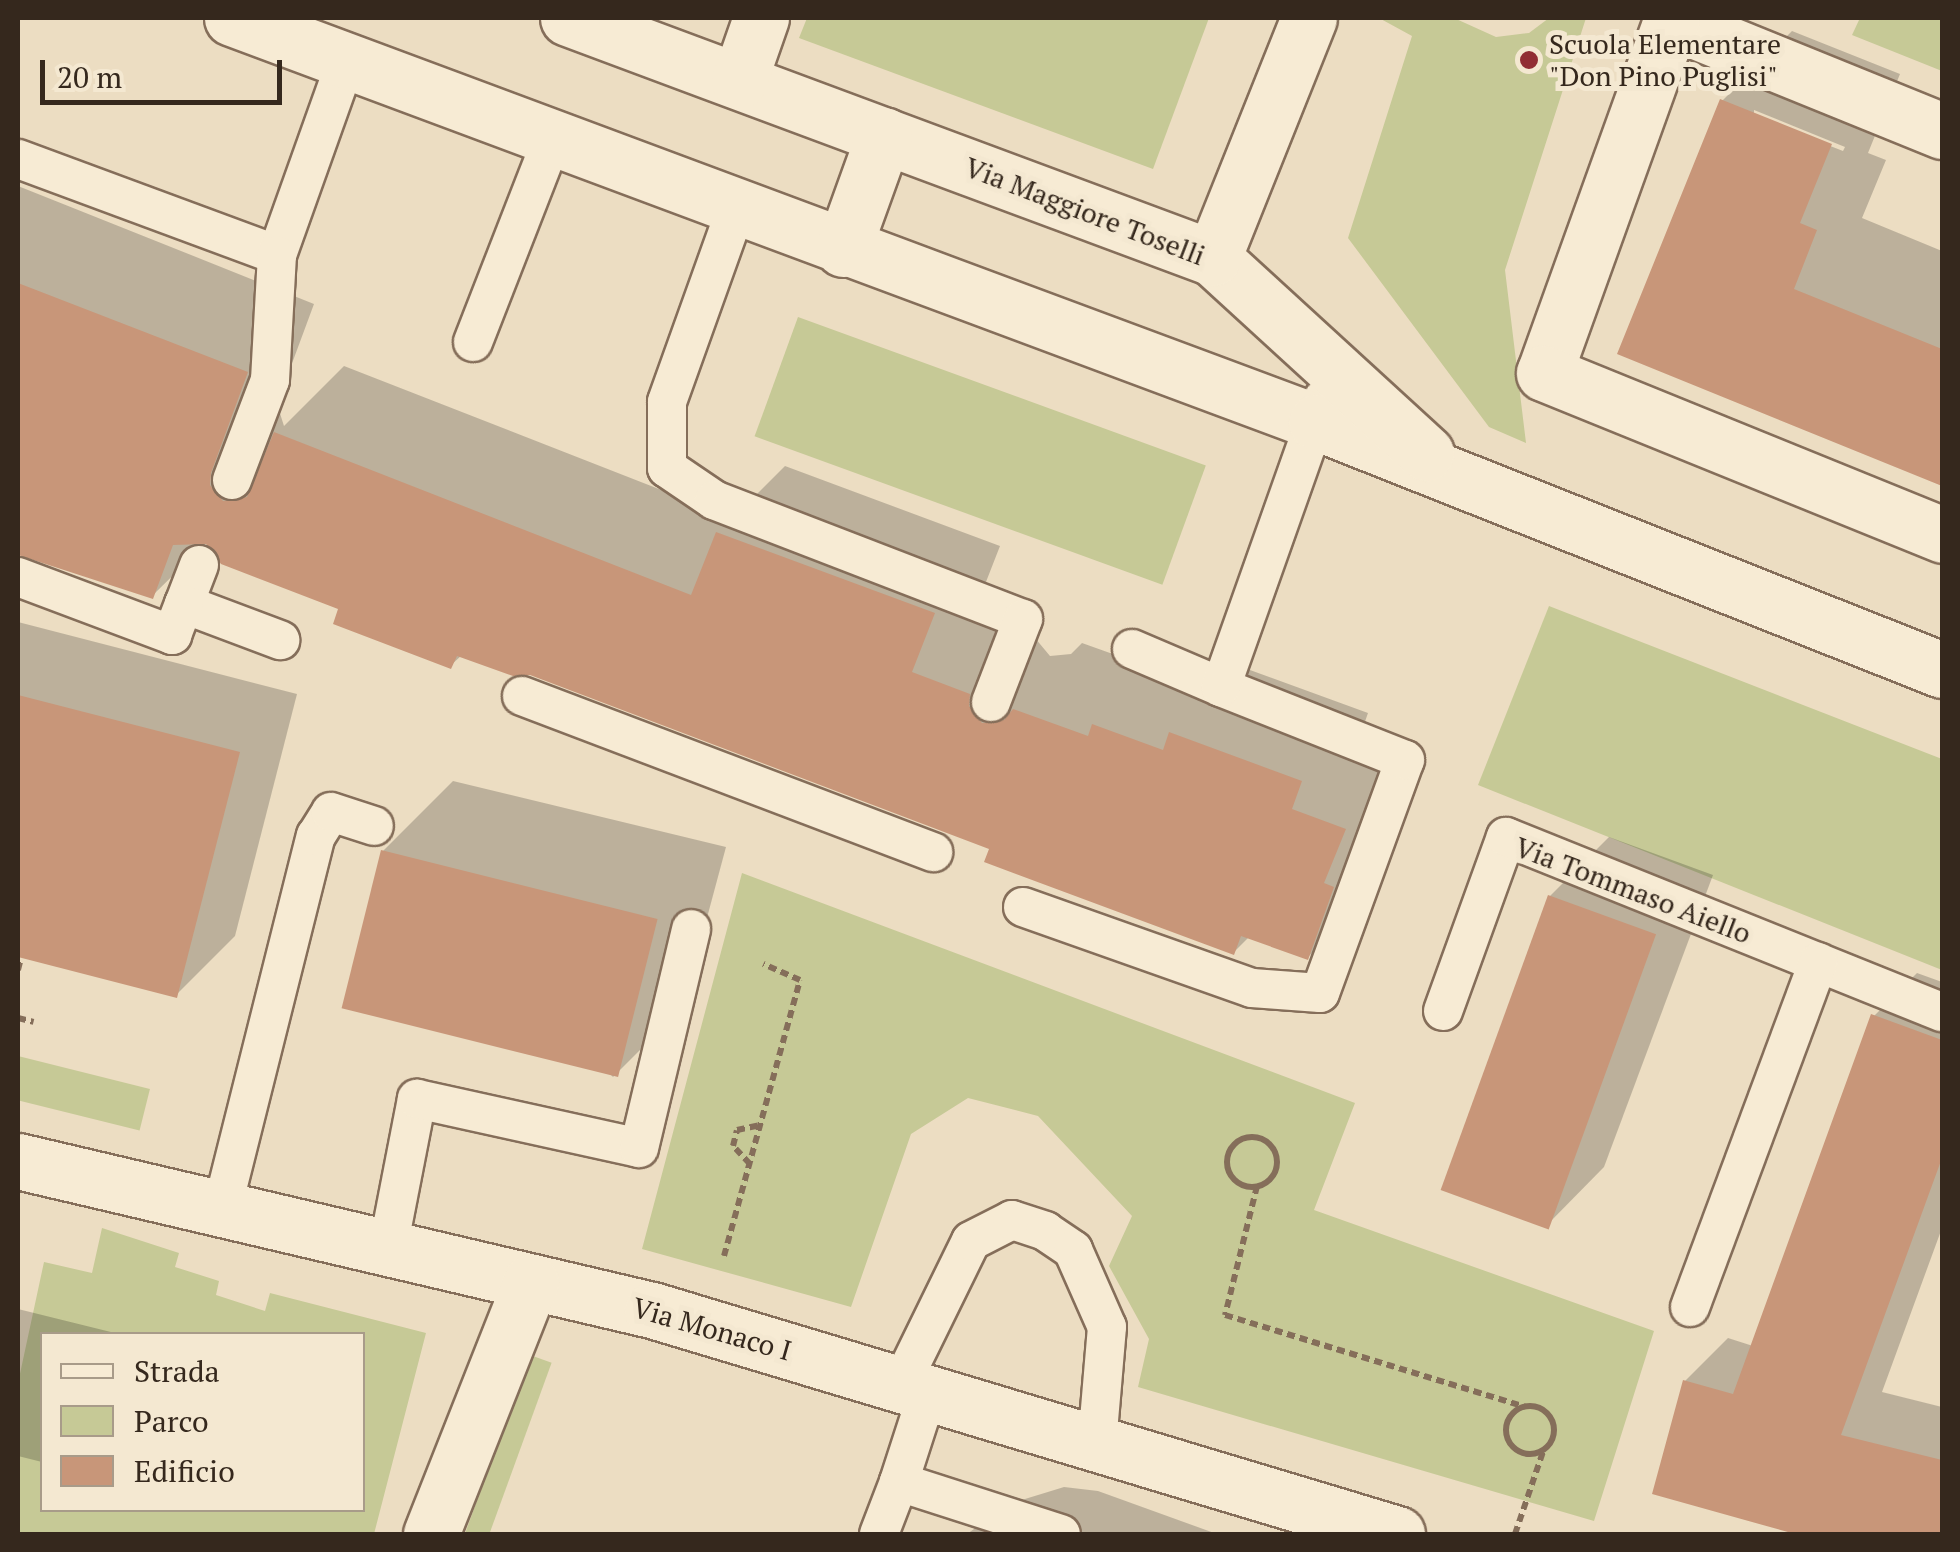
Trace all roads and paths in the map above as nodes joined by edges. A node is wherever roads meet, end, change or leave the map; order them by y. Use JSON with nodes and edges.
{"nodes":[{"id":1,"x":232,"y":18,"type":"edge"},
{"id":2,"x":568,"y":18,"type":"edge"},
{"id":3,"x":761,"y":18,"type":"edge"},
{"id":4,"x":1308,"y":18,"type":"edge"},
{"id":5,"x":346,"y":61,"type":"junction"},
{"id":6,"x":739,"y":81,"type":"junction"},
{"id":7,"x":1942,"y":131,"type":"edge"},
{"id":8,"x":884,"y":135,"type":"junction"},
{"id":9,"x":552,"y":139,"type":"junction"},
{"id":10,"x":18,"y":159,"type":"edge"},
{"id":11,"x":736,"y":209,"type":"junction"},
{"id":12,"x":843,"y":249,"type":"junction"},
{"id":13,"x":276,"y":255,"type":"junction"},
{"id":14,"x":1213,"y":258,"type":"junction"},
{"id":15,"x":473,"y":342,"type":"dead end"},
{"id":16,"x":1334,"y":368,"type":"junction"},
{"id":17,"x":1316,"y":422,"type":"junction"},
{"id":18,"x":1449,"y":474,"type":"junction"},
{"id":19,"x":232,"y":480,"type":"dead end"},
{"id":20,"x":1942,"y":534,"type":"edge"},
{"id":21,"x":199,"y":566,"type":"dead end"},
{"id":22,"x":18,"y":578,"type":"edge"},
{"id":23,"x":184,"y":604,"type":"junction"},
{"id":24,"x":280,"y":640,"type":"dead end"},
{"id":25,"x":1132,"y":649,"type":"dead end"},
{"id":26,"x":1942,"y":670,"type":"edge"},
{"id":27,"x":1221,"y":687,"type":"junction"},
{"id":28,"x":522,"y":696,"type":"dead end"},
{"id":29,"x":991,"y":702,"type":"dead end"},
{"id":30,"x":374,"y":826,"type":"dead end"},
{"id":31,"x":933,"y":852,"type":"dead end"},
{"id":32,"x":1023,"y":907,"type":"dead end"},
{"id":33,"x":691,"y":929,"type":"dead end"},
{"id":34,"x":20,"y":958,"type":"dead end"},
{"id":35,"x":1818,"y":962,"type":"junction"},
{"id":36,"x":762,"y":964,"type":"dead end"},
{"id":37,"x":18,"y":970,"type":"edge"},
{"id":38,"x":1444,"y":1011,"type":"dead end"},
{"id":39,"x":1942,"y":1012,"type":"edge"},
{"id":40,"x":18,"y":1018,"type":"edge"},
{"id":41,"x":34,"y":1022,"type":"dead end"},
{"id":42,"x":762,"y":1125,"type":"junction"},
{"id":43,"x":18,"y":1160,"type":"edge"},
{"id":44,"x":750,"y":1164,"type":"junction"},
{"id":45,"x":1257,"y":1186,"type":"junction"},
{"id":46,"x":222,"y":1209,"type":"junction"},
{"id":47,"x":388,"y":1248,"type":"junction"},
{"id":48,"x":531,"y":1282,"type":"junction"},
{"id":49,"x":1690,"y":1307,"type":"dead end"},
{"id":50,"x":707,"y":1326,"type":"junction"},
{"id":51,"x":914,"y":1388,"type":"junction"},
{"id":52,"x":1525,"y":1407,"type":"junction"},
{"id":53,"x":1097,"y":1444,"type":"junction"},
{"id":54,"x":1544,"y":1448,"type":"junction"},
{"id":55,"x":899,"y":1482,"type":"junction"},
{"id":56,"x":430,"y":1534,"type":"edge"},
{"id":57,"x":879,"y":1534,"type":"edge"},
{"id":58,"x":1061,"y":1534,"type":"edge"},
{"id":59,"x":1397,"y":1534,"type":"edge"},
{"id":60,"x":1515,"y":1534,"type":"edge"}],
"edges":[{"from":1,"to":5,"type":"street","name":"Via Maggiore Toselli"},
{"from":2,"to":6,"type":"street","name":"Via Maggiore Toselli"},
{"from":3,"to":6,"type":"street"},
{"from":4,"to":14,"type":"street"},
{"from":5,"to":9,"type":"street","name":"Via Maggiore Toselli"},
{"from":5,"to":13,"type":"lane"},
{"from":6,"to":8,"type":"street","name":"Via Maggiore Toselli"},
{"from":7,"to":20,"type":"street"},
{"from":8,"to":12,"type":"street"},
{"from":8,"to":14,"type":"street","name":"Via Maggiore Toselli"},
{"from":9,"to":11,"type":"street","name":"Via Maggiore Toselli"},
{"from":9,"to":15,"type":"lane"},
{"from":10,"to":13,"type":"lane"},
{"from":11,"to":12,"type":"street","name":"Via Maggiore Toselli"},
{"from":11,"to":29,"type":"lane"},
{"from":12,"to":17,"type":"street","name":"Via Maggiore Toselli"},
{"from":13,"to":19,"type":"lane"},
{"from":14,"to":16,"type":"street","name":"Via Maggiore Toselli"},
{"from":16,"to":17,"type":"lane"},
{"from":16,"to":18,"type":"street","name":"Via Maggiore Toselli"},
{"from":17,"to":18,"type":"street","name":"Via Maggiore Toselli"},
{"from":17,"to":27,"type":"lane"},
{"from":18,"to":26,"type":"street","name":"Via Maggiore Toselli"},
{"from":21,"to":23,"type":"lane"},
{"from":22,"to":23,"type":"lane"},
{"from":23,"to":24,"type":"lane"},
{"from":25,"to":27,"type":"lane"},
{"from":27,"to":32,"type":"lane"},
{"from":28,"to":31,"type":"lane"},
{"from":30,"to":46,"type":"lane"},
{"from":33,"to":47,"type":"lane"},
{"from":34,"to":37,"type":"path"},
{"from":35,"to":38,"type":"lane","name":"Via Tommaso Aiello"},
{"from":35,"to":39,"type":"lane","name":"Via Tommaso Aiello"},
{"from":35,"to":49,"type":"lane"},
{"from":36,"to":42,"type":"path"},
{"from":40,"to":41,"type":"path"},
{"from":42,"to":44,"type":"path"},
{"from":42,"to":44,"type":"path"},
{"from":43,"to":46,"type":"street","name":"Via Monaco I"},
{"from":44,"to":50,"type":"path"},
{"from":45,"to":45,"type":"path"},
{"from":45,"to":52,"type":"path"},
{"from":46,"to":47,"type":"street","name":"Via Monaco I"},
{"from":47,"to":48,"type":"street","name":"Via Monaco I"},
{"from":48,"to":50,"type":"street","name":"Via Monaco I"},
{"from":48,"to":56,"type":"street"},
{"from":50,"to":51,"type":"street","name":"Via Monaco I"},
{"from":51,"to":53,"type":"street","name":"Via Monaco I"},
{"from":51,"to":53,"type":"lane"},
{"from":51,"to":55,"type":"lane"},
{"from":52,"to":54,"type":"path"},
{"from":52,"to":54,"type":"path"},
{"from":53,"to":59,"type":"street","name":"Via Monaco I"},
{"from":54,"to":60,"type":"path"},
{"from":55,"to":57,"type":"lane"},
{"from":55,"to":58,"type":"lane"}]}
